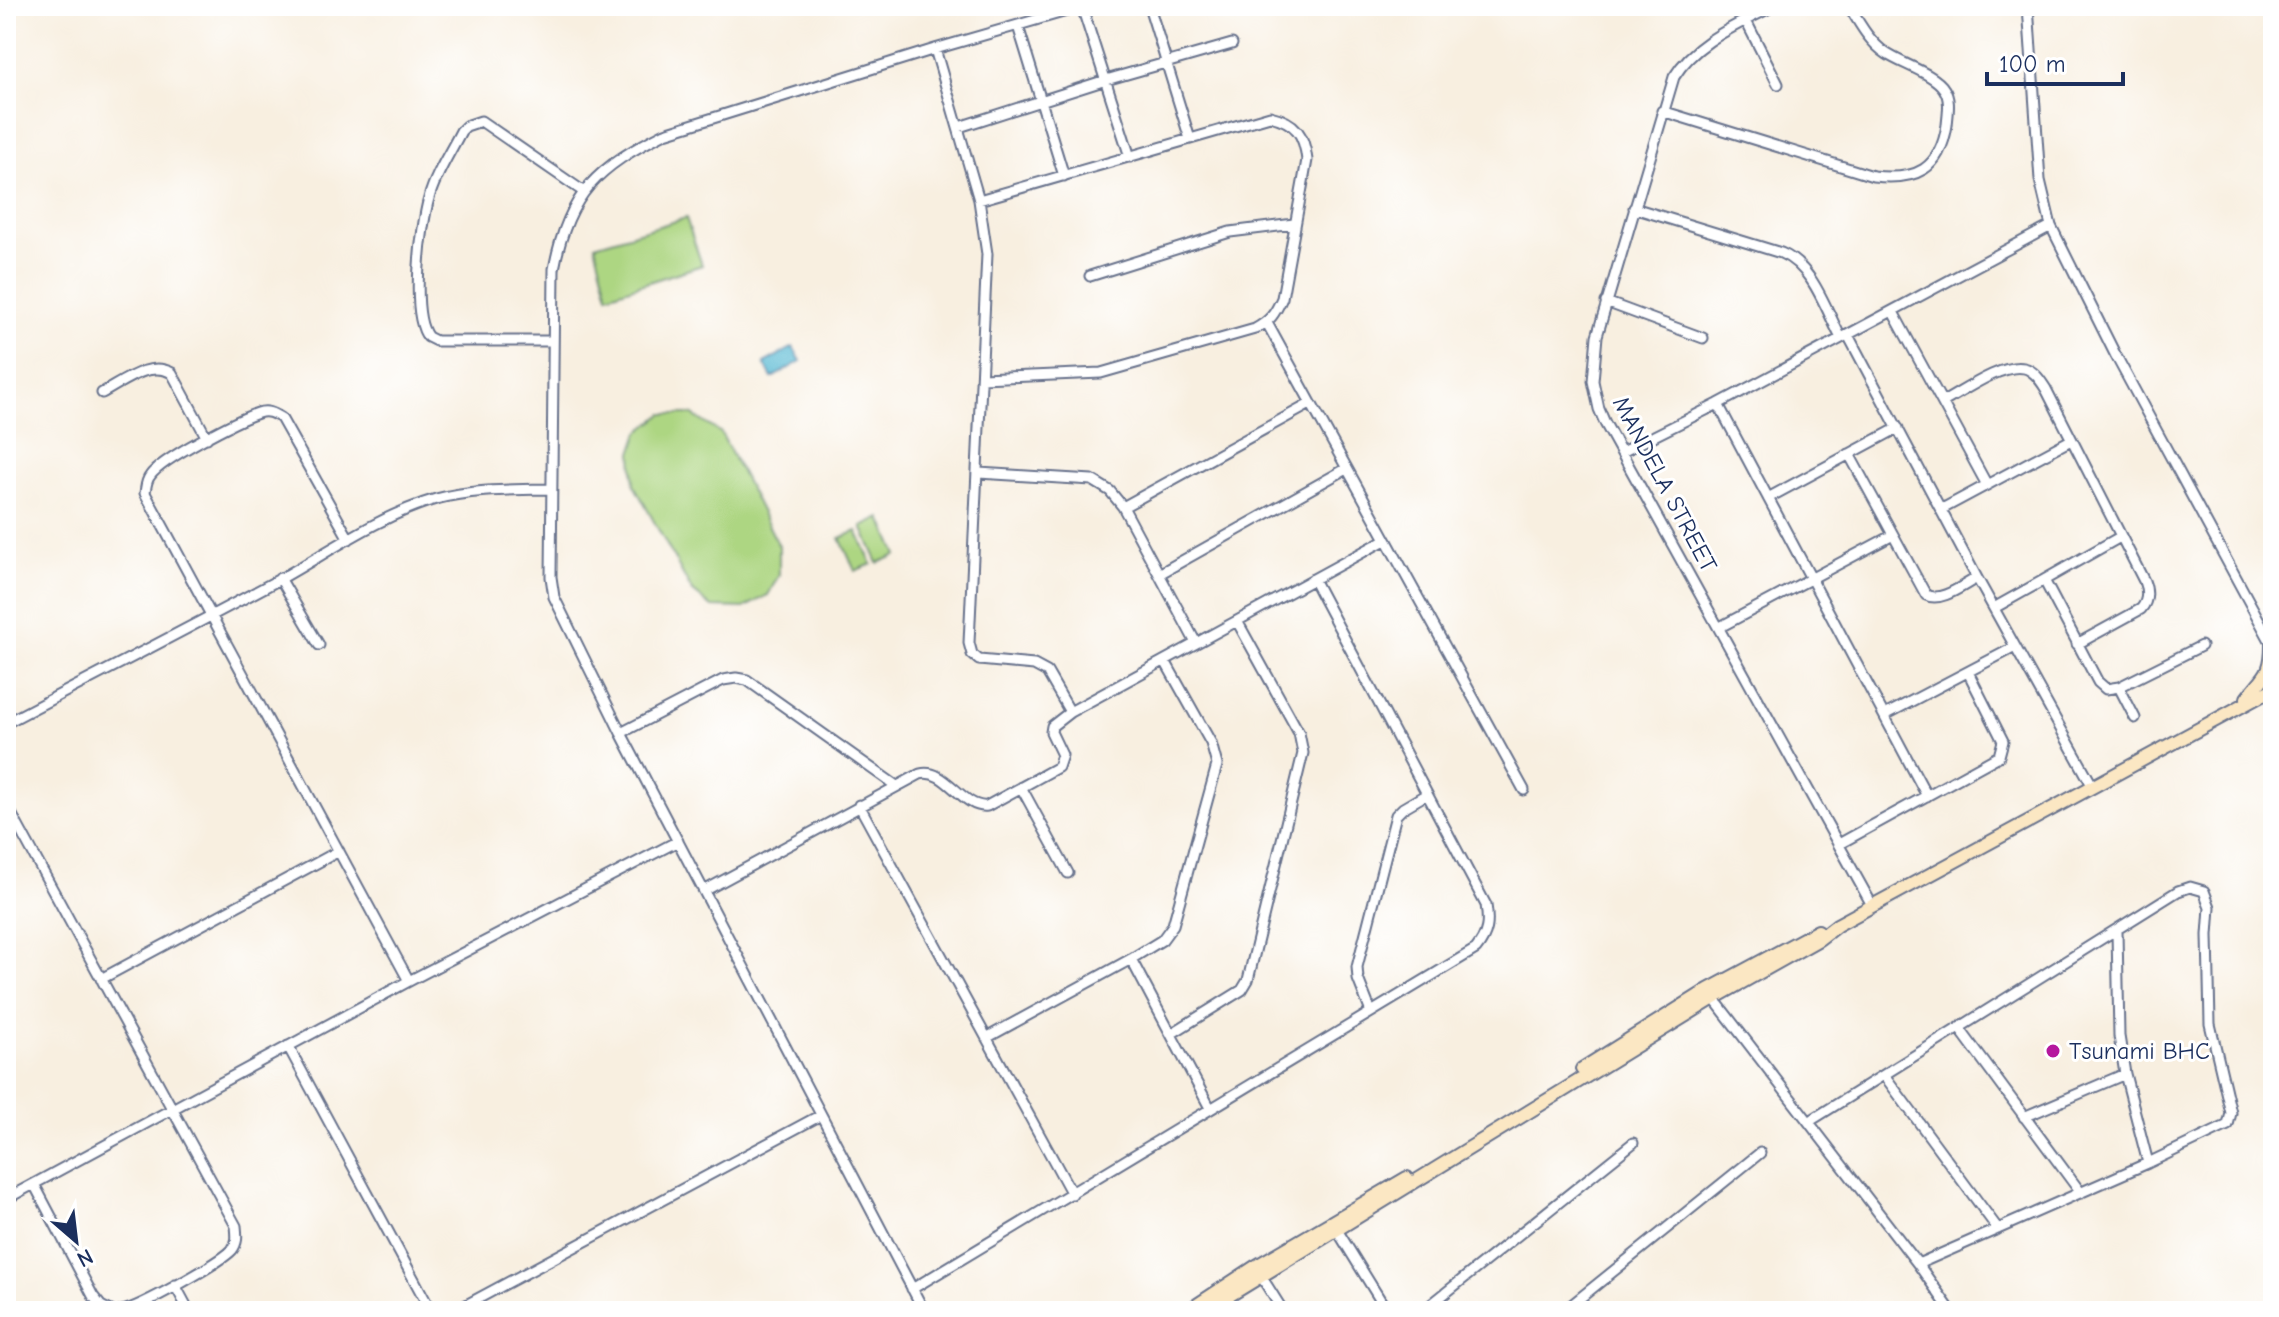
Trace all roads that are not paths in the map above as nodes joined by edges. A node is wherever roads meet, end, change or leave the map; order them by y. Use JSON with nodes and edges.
{"nodes":[{"id":1,"x":1083,"y":6,"type":"edge"},
{"id":2,"x":1149,"y":6,"type":"edge"},
{"id":3,"x":1773,"y":6,"type":"edge"},
{"id":4,"x":1849,"y":6,"type":"edge"},
{"id":5,"x":2028,"y":6,"type":"edge"},
{"id":6,"x":1746,"y":21,"type":"junction"},
{"id":7,"x":1018,"y":26,"type":"junction"},
{"id":8,"x":1232,"y":44,"type":"dead end"},
{"id":9,"x":935,"y":49,"type":"junction"},
{"id":10,"x":1166,"y":62,"type":"junction"},
{"id":11,"x":1106,"y":80,"type":"junction"},
{"id":12,"x":1778,"y":84,"type":"dead end"},
{"id":13,"x":1042,"y":99,"type":"junction"},
{"id":14,"x":1662,"y":111,"type":"junction"},
{"id":15,"x":959,"y":127,"type":"junction"},
{"id":16,"x":1190,"y":139,"type":"junction"},
{"id":17,"x":1130,"y":157,"type":"junction"},
{"id":18,"x":1064,"y":176,"type":"junction"},
{"id":19,"x":584,"y":192,"type":"junction"},
{"id":20,"x":979,"y":200,"type":"junction"},
{"id":21,"x":1634,"y":208,"type":"junction"},
{"id":22,"x":1294,"y":224,"type":"junction"},
{"id":23,"x":2051,"y":226,"type":"junction"},
{"id":24,"x":1090,"y":276,"type":"dead end"},
{"id":25,"x":1606,"y":302,"type":"junction"},
{"id":26,"x":1893,"y":312,"type":"junction"},
{"id":27,"x":1267,"y":323,"type":"junction"},
{"id":28,"x":1845,"y":337,"type":"junction"},
{"id":29,"x":1703,"y":338,"type":"dead end"},
{"id":30,"x":552,"y":341,"type":"junction"},
{"id":31,"x":982,"y":378,"type":"junction"},
{"id":32,"x":102,"y":393,"type":"dead end"},
{"id":33,"x":1943,"y":402,"type":"junction"},
{"id":34,"x":1310,"y":404,"type":"junction"},
{"id":35,"x":1718,"y":404,"type":"junction"},
{"id":36,"x":1898,"y":428,"type":"junction"},
{"id":37,"x":207,"y":438,"type":"junction"},
{"id":38,"x":2071,"y":440,"type":"junction"},
{"id":39,"x":1622,"y":452,"type":"junction"},
{"id":40,"x":1849,"y":454,"type":"junction"},
{"id":41,"x":1346,"y":469,"type":"junction"},
{"id":42,"x":979,"y":473,"type":"junction"},
{"id":43,"x":1987,"y":485,"type":"junction"},
{"id":44,"x":551,"y":489,"type":"junction"},
{"id":45,"x":1768,"y":498,"type":"junction"},
{"id":46,"x":1123,"y":507,"type":"junction"},
{"id":47,"x":1942,"y":509,"type":"junction"},
{"id":48,"x":1893,"y":535,"type":"junction"},
{"id":49,"x":2120,"y":537,"type":"junction"},
{"id":50,"x":349,"y":539,"type":"junction"},
{"id":51,"x":1385,"y":540,"type":"junction"},
{"id":52,"x":1159,"y":574,"type":"junction"},
{"id":53,"x":280,"y":578,"type":"junction"},
{"id":54,"x":1977,"y":578,"type":"junction"},
{"id":55,"x":1313,"y":579,"type":"junction"},
{"id":56,"x":1811,"y":580,"type":"junction"},
{"id":57,"x":2044,"y":580,"type":"junction"},
{"id":58,"x":1994,"y":608,"type":"junction"},
{"id":59,"x":212,"y":614,"type":"junction"},
{"id":60,"x":1237,"y":621,"type":"junction"},
{"id":61,"x":1720,"y":627,"type":"junction"},
{"id":62,"x":1196,"y":643,"type":"junction"},
{"id":63,"x":2077,"y":644,"type":"junction"},
{"id":64,"x":319,"y":645,"type":"dead end"},
{"id":65,"x":2272,"y":645,"type":"edge"},
{"id":66,"x":2201,"y":646,"type":"dead end"},
{"id":67,"x":2015,"y":647,"type":"junction"},
{"id":68,"x":1165,"y":661,"type":"junction"},
{"id":69,"x":1968,"y":672,"type":"junction"},
{"id":70,"x":2119,"y":687,"type":"junction"},
{"id":71,"x":2273,"y":689,"type":"edge"},
{"id":72,"x":2242,"y":704,"type":"junction"},
{"id":73,"x":1070,"y":712,"type":"junction"},
{"id":74,"x":1885,"y":715,"type":"junction"},
{"id":75,"x":2135,"y":718,"type":"dead end"},
{"id":76,"x":6,"y":723,"type":"edge"},
{"id":77,"x":621,"y":733,"type":"junction"},
{"id":78,"x":895,"y":785,"type":"junction"},
{"id":79,"x":2092,"y":785,"type":"junction"},
{"id":80,"x":1021,"y":787,"type":"junction"},
{"id":81,"x":1524,"y":790,"type":"dead end"},
{"id":82,"x":1427,"y":794,"type":"junction"},
{"id":83,"x":1927,"y":796,"type":"junction"},
{"id":84,"x":6,"y":804,"type":"edge"},
{"id":85,"x":859,"y":805,"type":"junction"},
{"id":86,"x":678,"y":841,"type":"junction"},
{"id":87,"x":1839,"y":844,"type":"junction"},
{"id":88,"x":339,"y":851,"type":"junction"},
{"id":89,"x":1068,"y":873,"type":"dead end"},
{"id":90,"x":704,"y":891,"type":"junction"},
{"id":91,"x":1872,"y":905,"type":"junction"},
{"id":92,"x":2117,"y":931,"type":"junction"},
{"id":93,"x":1131,"y":959,"type":"junction"},
{"id":94,"x":101,"y":979,"type":"junction"},
{"id":95,"x":409,"y":981,"type":"junction"},
{"id":96,"x":1711,"y":994,"type":"junction"},
{"id":97,"x":1371,"y":1012,"type":"junction"},
{"id":98,"x":1959,"y":1028,"type":"junction"},
{"id":99,"x":1171,"y":1034,"type":"junction"},
{"id":100,"x":988,"y":1037,"type":"junction"},
{"id":101,"x":288,"y":1046,"type":"junction"},
{"id":102,"x":2125,"y":1074,"type":"junction"},
{"id":103,"x":1884,"y":1075,"type":"junction"},
{"id":104,"x":1210,"y":1108,"type":"junction"},
{"id":105,"x":171,"y":1110,"type":"junction"},
{"id":106,"x":821,"y":1115,"type":"junction"},
{"id":107,"x":2024,"y":1117,"type":"junction"},
{"id":108,"x":1810,"y":1121,"type":"junction"},
{"id":109,"x":1633,"y":1143,"type":"dead end"},
{"id":110,"x":1760,"y":1153,"type":"dead end"},
{"id":111,"x":2148,"y":1163,"type":"junction"},
{"id":112,"x":34,"y":1184,"type":"junction"},
{"id":113,"x":2081,"y":1193,"type":"junction"},
{"id":114,"x":1072,"y":1194,"type":"junction"},
{"id":115,"x":6,"y":1199,"type":"edge"},
{"id":116,"x":1335,"y":1226,"type":"junction"},
{"id":117,"x":1998,"y":1229,"type":"junction"},
{"id":118,"x":1918,"y":1264,"type":"junction"},
{"id":119,"x":1258,"y":1271,"type":"junction"},
{"id":120,"x":175,"y":1285,"type":"junction"},
{"id":121,"x":912,"y":1289,"type":"junction"},
{"id":122,"x":111,"y":1311,"type":"edge"},
{"id":123,"x":122,"y":1311,"type":"edge"},
{"id":124,"x":189,"y":1311,"type":"edge"},
{"id":125,"x":431,"y":1311,"type":"edge"},
{"id":126,"x":455,"y":1311,"type":"edge"},
{"id":127,"x":924,"y":1311,"type":"edge"},
{"id":128,"x":1188,"y":1311,"type":"edge"},
{"id":129,"x":1204,"y":1311,"type":"edge"},
{"id":130,"x":1283,"y":1311,"type":"edge"},
{"id":131,"x":1387,"y":1311,"type":"edge"},
{"id":132,"x":1423,"y":1311,"type":"edge"},
{"id":133,"x":1564,"y":1311,"type":"edge"},
{"id":134,"x":1951,"y":1311,"type":"edge"}],
"edges":[{"from":1,"to":7,"type":"street"},
{"from":1,"to":11,"type":"street"},
{"from":2,"to":10,"type":"street"},
{"from":3,"to":6,"type":"street","name":"MANDELA STREET"},
{"from":4,"to":14,"type":"street"},
{"from":5,"to":23,"type":"street"},
{"from":6,"to":12,"type":"street"},
{"from":6,"to":14,"type":"street","name":"MANDELA STREET"},
{"from":7,"to":9,"type":"street"},
{"from":7,"to":13,"type":"street"},
{"from":8,"to":10,"type":"street"},
{"from":9,"to":15,"type":"street"},
{"from":9,"to":19,"type":"street"},
{"from":10,"to":11,"type":"street"},
{"from":10,"to":16,"type":"street"},
{"from":11,"to":13,"type":"street"},
{"from":11,"to":17,"type":"street"},
{"from":13,"to":15,"type":"street"},
{"from":13,"to":18,"type":"street"},
{"from":14,"to":21,"type":"street","name":"MANDELA STREET"},
{"from":15,"to":20,"type":"street"},
{"from":16,"to":17,"type":"street"},
{"from":16,"to":22,"type":"street"},
{"from":17,"to":18,"type":"street"},
{"from":18,"to":20,"type":"street"},
{"from":19,"to":30,"type":"street"},
{"from":19,"to":30,"type":"street"},
{"from":20,"to":31,"type":"street"},
{"from":21,"to":25,"type":"street","name":"MANDELA STREET"},
{"from":21,"to":28,"type":"street"},
{"from":22,"to":24,"type":"street"},
{"from":22,"to":27,"type":"street"},
{"from":23,"to":26,"type":"street"},
{"from":23,"to":65,"type":"street"},
{"from":25,"to":29,"type":"street"},
{"from":25,"to":39,"type":"street","name":"MANDELA STREET"},
{"from":26,"to":28,"type":"street"},
{"from":26,"to":33,"type":"street"},
{"from":27,"to":31,"type":"street"},
{"from":27,"to":34,"type":"street"},
{"from":28,"to":35,"type":"street"},
{"from":28,"to":36,"type":"street"},
{"from":30,"to":44,"type":"street"},
{"from":31,"to":42,"type":"street"},
{"from":32,"to":37,"type":"street"},
{"from":33,"to":38,"type":"street"},
{"from":33,"to":43,"type":"street"},
{"from":34,"to":41,"type":"street"},
{"from":34,"to":46,"type":"street"},
{"from":35,"to":39,"type":"street"},
{"from":35,"to":45,"type":"street"},
{"from":36,"to":40,"type":"street"},
{"from":36,"to":47,"type":"street"},
{"from":37,"to":50,"type":"street"},
{"from":37,"to":59,"type":"street"},
{"from":38,"to":43,"type":"street"},
{"from":38,"to":49,"type":"street"},
{"from":39,"to":61,"type":"street","name":"MANDELA STREET"},
{"from":40,"to":45,"type":"street"},
{"from":40,"to":48,"type":"street"},
{"from":41,"to":51,"type":"street"},
{"from":41,"to":52,"type":"street"},
{"from":42,"to":46,"type":"street"},
{"from":42,"to":73,"type":"street"},
{"from":43,"to":47,"type":"street"},
{"from":44,"to":50,"type":"street"},
{"from":44,"to":77,"type":"street"},
{"from":45,"to":56,"type":"street"},
{"from":46,"to":52,"type":"street"},
{"from":47,"to":54,"type":"street"},
{"from":48,"to":54,"type":"street"},
{"from":48,"to":56,"type":"street"},
{"from":49,"to":57,"type":"street"},
{"from":49,"to":63,"type":"street"},
{"from":50,"to":53,"type":"street"},
{"from":51,"to":55,"type":"street"},
{"from":51,"to":81,"type":"street"},
{"from":52,"to":62,"type":"street"},
{"from":53,"to":59,"type":"street"},
{"from":53,"to":64,"type":"street"},
{"from":54,"to":58,"type":"street"},
{"from":55,"to":60,"type":"street"},
{"from":55,"to":82,"type":"street"},
{"from":56,"to":61,"type":"street"},
{"from":56,"to":74,"type":"street"},
{"from":57,"to":58,"type":"street"},
{"from":57,"to":63,"type":"street"},
{"from":58,"to":67,"type":"street"},
{"from":59,"to":76,"type":"street"},
{"from":59,"to":88,"type":"street"},
{"from":60,"to":62,"type":"street"},
{"from":60,"to":99,"type":"street"},
{"from":61,"to":87,"type":"street","name":"MANDELA STREET"},
{"from":62,"to":68,"type":"street"},
{"from":63,"to":70,"type":"street"},
{"from":65,"to":72,"type":"main road"},
{"from":66,"to":70,"type":"street"},
{"from":67,"to":69,"type":"street"},
{"from":67,"to":79,"type":"street"},
{"from":68,"to":73,"type":"street"},
{"from":68,"to":93,"type":"street"},
{"from":69,"to":74,"type":"street"},
{"from":69,"to":83,"type":"street"},
{"from":70,"to":75,"type":"street"},
{"from":71,"to":72,"type":"main road"},
{"from":72,"to":79,"type":"main road"},
{"from":73,"to":80,"type":"street"},
{"from":74,"to":83,"type":"street"},
{"from":77,"to":78,"type":"street"},
{"from":77,"to":86,"type":"street"},
{"from":78,"to":80,"type":"street"},
{"from":78,"to":85,"type":"street"},
{"from":79,"to":91,"type":"main road"},
{"from":80,"to":89,"type":"street"},
{"from":82,"to":97,"type":"street"},
{"from":82,"to":97,"type":"street"},
{"from":83,"to":87,"type":"street"},
{"from":84,"to":94,"type":"street"},
{"from":85,"to":90,"type":"street"},
{"from":85,"to":100,"type":"street"},
{"from":86,"to":90,"type":"street"},
{"from":86,"to":95,"type":"street"},
{"from":87,"to":91,"type":"street","name":"MANDELA STREET"},
{"from":88,"to":94,"type":"street"},
{"from":88,"to":95,"type":"street"},
{"from":90,"to":106,"type":"street"},
{"from":91,"to":96,"type":"main road"},
{"from":92,"to":98,"type":"street"},
{"from":92,"to":102,"type":"street"},
{"from":92,"to":111,"type":"street"},
{"from":93,"to":99,"type":"street"},
{"from":93,"to":100,"type":"street"},
{"from":94,"to":105,"type":"street"},
{"from":95,"to":101,"type":"street"},
{"from":96,"to":108,"type":"street"},
{"from":96,"to":116,"type":"main road"},
{"from":97,"to":104,"type":"street"},
{"from":98,"to":103,"type":"street"},
{"from":98,"to":107,"type":"street"},
{"from":99,"to":104,"type":"street"},
{"from":100,"to":114,"type":"street"},
{"from":101,"to":105,"type":"street"},
{"from":101,"to":125,"type":"street"},
{"from":102,"to":107,"type":"street"},
{"from":102,"to":111,"type":"street"},
{"from":103,"to":108,"type":"street"},
{"from":103,"to":117,"type":"street"},
{"from":104,"to":114,"type":"street"},
{"from":105,"to":112,"type":"street"},
{"from":105,"to":120,"type":"street"},
{"from":106,"to":121,"type":"street"},
{"from":106,"to":126,"type":"street"},
{"from":107,"to":113,"type":"street"},
{"from":108,"to":118,"type":"street"},
{"from":109,"to":132,"type":"street"},
{"from":110,"to":133,"type":"street"},
{"from":111,"to":113,"type":"street"},
{"from":112,"to":115,"type":"street"},
{"from":112,"to":122,"type":"street"},
{"from":113,"to":117,"type":"street"},
{"from":114,"to":121,"type":"street"},
{"from":116,"to":119,"type":"main road"},
{"from":116,"to":131,"type":"street"},
{"from":117,"to":118,"type":"street"},
{"from":118,"to":134,"type":"street"},
{"from":119,"to":128,"type":"main road"},
{"from":119,"to":129,"type":"main road"},
{"from":119,"to":130,"type":"street"},
{"from":120,"to":123,"type":"street"},
{"from":120,"to":124,"type":"street"},
{"from":121,"to":127,"type":"street"}]}
